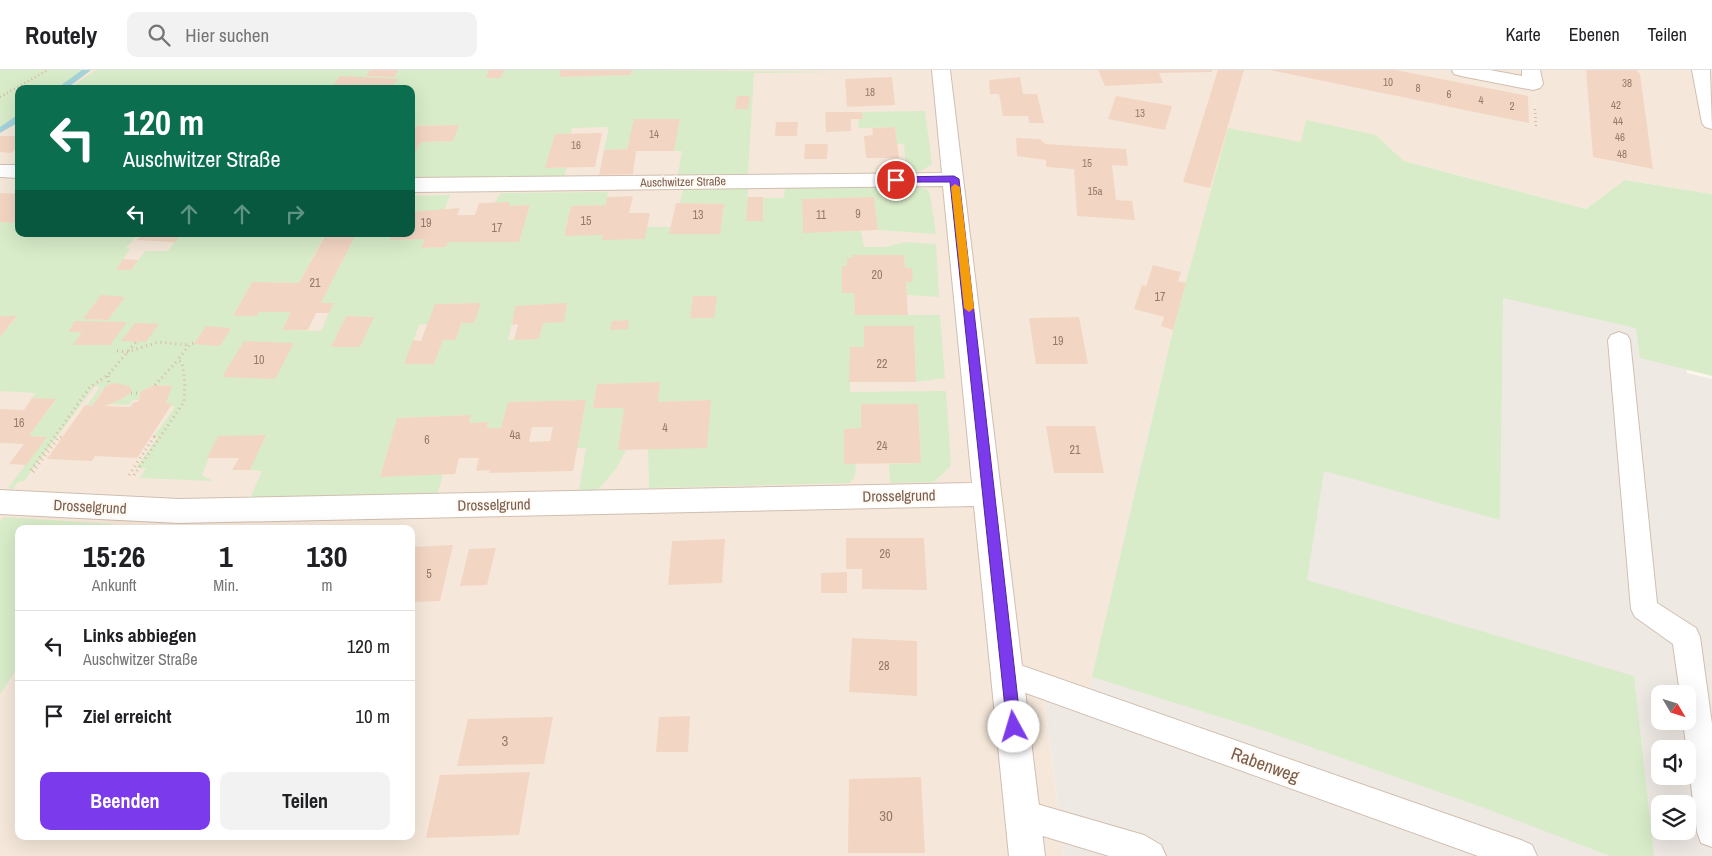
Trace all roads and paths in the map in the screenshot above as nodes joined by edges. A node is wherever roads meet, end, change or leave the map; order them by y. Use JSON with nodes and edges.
{"nodes":[{"id":1,"x":48,"y":70,"type":"edge"},
{"id":2,"x":941,"y":70,"type":"edge"},
{"id":3,"x":1461,"y":70,"type":"edge"},
{"id":4,"x":1531,"y":70,"type":"edge"},
{"id":5,"x":1701,"y":70,"type":"edge"},
{"id":6,"x":21,"y":85,"type":"edge"},
{"id":7,"x":15,"y":89,"type":"edge"},
{"id":8,"x":0,"y":97,"type":"edge"},
{"id":9,"x":1712,"y":123,"type":"edge"},
{"id":10,"x":0,"y":171,"type":"edge"},
{"id":11,"x":15,"y":172,"type":"edge"},
{"id":12,"x":954,"y":179,"type":"junction"},
{"id":13,"x":415,"y":185,"type":"edge"},
{"id":14,"x":1619,"y":340,"type":"dead end"},
{"id":15,"x":136,"y":342,"type":"dead end"},
{"id":16,"x":196,"y":342,"type":"dead end"},
{"id":17,"x":189,"y":345,"type":"junction"},
{"id":18,"x":116,"y":351,"type":"dead end"},
{"id":19,"x":127,"y":352,"type":"junction"},
{"id":20,"x":178,"y":360,"type":"junction"},
{"id":21,"x":108,"y":375,"type":"junction"},
{"id":22,"x":109,"y":385,"type":"dead end"},
{"id":23,"x":155,"y":385,"type":"dead end"},
{"id":24,"x":131,"y":392,"type":"dead end"},
{"id":25,"x":140,"y":394,"type":"dead end"},
{"id":26,"x":63,"y":437,"type":"dead end"},
{"id":27,"x":150,"y":438,"type":"dead end"},
{"id":28,"x":989,"y":494,"type":"junction"},
{"id":29,"x":0,"y":502,"type":"edge"},
{"id":30,"x":1008,"y":674,"type":"junction"},
{"id":31,"x":1023,"y":815,"type":"junction"},
{"id":32,"x":1712,"y":832,"type":"edge"},
{"id":33,"x":1027,"y":856,"type":"edge"},
{"id":34,"x":1150,"y":856,"type":"edge"},
{"id":35,"x":1521,"y":856,"type":"edge"}],
"edges":[{"from":1,"to":6,"type":"path"},
{"from":2,"to":12,"type":"street"},
{"from":3,"to":4,"type":"street"},
{"from":5,"to":9,"type":"street"},
{"from":7,"to":8,"type":"path"},
{"from":10,"to":11,"type":"street"},
{"from":12,"to":13,"type":"street","name":"Auschwitzer Straße"},
{"from":12,"to":28,"type":"street"},
{"from":14,"to":32,"type":"lane"},
{"from":15,"to":19,"type":"path"},
{"from":16,"to":17,"type":"path"},
{"from":17,"to":19,"type":"path"},
{"from":17,"to":20,"type":"path"},
{"from":18,"to":19,"type":"path"},
{"from":19,"to":21,"type":"path"},
{"from":20,"to":23,"type":"path"},
{"from":20,"to":27,"type":"path"},
{"from":21,"to":22,"type":"path"},
{"from":21,"to":26,"type":"path"},
{"from":24,"to":25,"type":"path"},
{"from":28,"to":29,"type":"street","name":"Drosselgrund"},
{"from":28,"to":30,"type":"street"},
{"from":30,"to":31,"type":"street"},
{"from":30,"to":35,"type":"lane","name":"Rabenweg"},
{"from":31,"to":33,"type":"street"},
{"from":31,"to":34,"type":"lane"}]}
